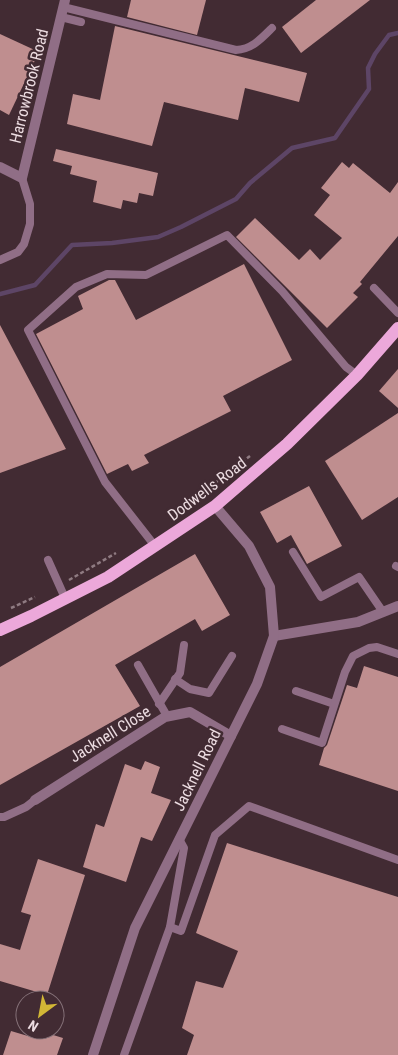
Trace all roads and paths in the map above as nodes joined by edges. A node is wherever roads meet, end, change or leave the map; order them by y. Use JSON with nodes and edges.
{"nodes":[{"id":1,"x":63,"y":8,"type":"edge"},
{"id":2,"x":81,"y":22,"type":"dead end"},
{"id":3,"x":272,"y":28,"type":"dead end"},
{"id":4,"x":0,"y":167,"type":"edge"},
{"id":5,"x":22,"y":178,"type":"junction"},
{"id":6,"x":0,"y":260,"type":"edge"},
{"id":7,"x":374,"y":288,"type":"dead end"},
{"id":8,"x":398,"y":313,"type":"edge"},
{"id":9,"x":398,"y":328,"type":"edge"},
{"id":10,"x":357,"y":375,"type":"junction"},
{"id":11,"x":256,"y":451,"type":"dead end"},
{"id":12,"x":215,"y":506,"type":"junction"},
{"id":13,"x":173,"y":515,"type":"dead end"},
{"id":14,"x":156,"y":546,"type":"junction"},
{"id":15,"x":118,"y":552,"type":"dead end"},
{"id":16,"x":294,"y":552,"type":"dead end"},
{"id":17,"x":48,"y":560,"type":"dead end"},
{"id":18,"x":59,"y":585,"type":"junction"},
{"id":19,"x":65,"y":598,"type":"junction"},
{"id":20,"x":398,"y":606,"type":"edge"},
{"id":21,"x":8,"y":610,"type":"dead end"},
{"id":22,"x":383,"y":612,"type":"junction"},
{"id":23,"x":0,"y":630,"type":"edge"},
{"id":24,"x":274,"y":636,"type":"junction"},
{"id":25,"x":184,"y":645,"type":"dead end"},
{"id":26,"x":398,"y":654,"type":"edge"},
{"id":27,"x":232,"y":656,"type":"dead end"},
{"id":28,"x":138,"y":665,"type":"dead end"},
{"id":29,"x":175,"y":679,"type":"junction"},
{"id":30,"x":296,"y":691,"type":"dead end"},
{"id":31,"x":159,"y":704,"type":"junction"},
{"id":32,"x":334,"y":704,"type":"junction"},
{"id":33,"x":167,"y":716,"type":"junction"},
{"id":34,"x":282,"y":729,"type":"dead end"},
{"id":35,"x":231,"y":736,"type":"junction"},
{"id":36,"x":35,"y":800,"type":"joint"},
{"id":37,"x":0,"y":817,"type":"edge"},
{"id":38,"x":179,"y":839,"type":"junction"},
{"id":39,"x":398,"y":860,"type":"edge"},
{"id":40,"x":170,"y":927,"type":"junction"},
{"id":41,"x":93,"y":1055,"type":"edge"},
{"id":42,"x":124,"y":1055,"type":"edge"}],
"edges":[{"from":1,"to":2,"type":"lane"},
{"from":1,"to":3,"type":"lane"},
{"from":1,"to":5,"type":"street","name":"Harrowbrook Road"},
{"from":4,"to":5,"type":"street"},
{"from":5,"to":6,"type":"lane"},
{"from":7,"to":8,"type":"lane"},
{"from":9,"to":10,"type":"main road","name":"Dodwells Road"},
{"from":10,"to":12,"type":"main road","name":"Dodwells Road"},
{"from":10,"to":14,"type":"lane"},
{"from":11,"to":13,"type":"path"},
{"from":12,"to":14,"type":"main road","name":"Dodwells Road"},
{"from":12,"to":24,"type":"street","name":"Jacknell Road"},
{"from":14,"to":19,"type":"main road","name":"Dodwells Road"},
{"from":15,"to":18,"type":"path"},
{"from":16,"to":22,"type":"lane"},
{"from":17,"to":18,"type":"lane"},
{"from":18,"to":19,"type":"lane"},
{"from":18,"to":21,"type":"path"},
{"from":19,"to":23,"type":"main road","name":"Dodwells Road"},
{"from":20,"to":22,"type":"street"},
{"from":22,"to":24,"type":"street"},
{"from":24,"to":35,"type":"street","name":"Jacknell Road"},
{"from":25,"to":29,"type":"lane"},
{"from":26,"to":32,"type":"lane"},
{"from":27,"to":29,"type":"lane"},
{"from":28,"to":31,"type":"lane"},
{"from":29,"to":31,"type":"lane"},
{"from":30,"to":32,"type":"lane"},
{"from":31,"to":33,"type":"lane"},
{"from":32,"to":34,"type":"lane"},
{"from":33,"to":35,"type":"street","name":"Jacknell Close"},
{"from":33,"to":36,"type":"street","name":"Jacknell Close"},
{"from":35,"to":38,"type":"street","name":"Jacknell Road"},
{"from":36,"to":37,"type":"lane"},
{"from":38,"to":40,"type":"lane"},
{"from":38,"to":41,"type":"street","name":"Jacknell Road"},
{"from":39,"to":40,"type":"lane"},
{"from":40,"to":42,"type":"lane"}]}
